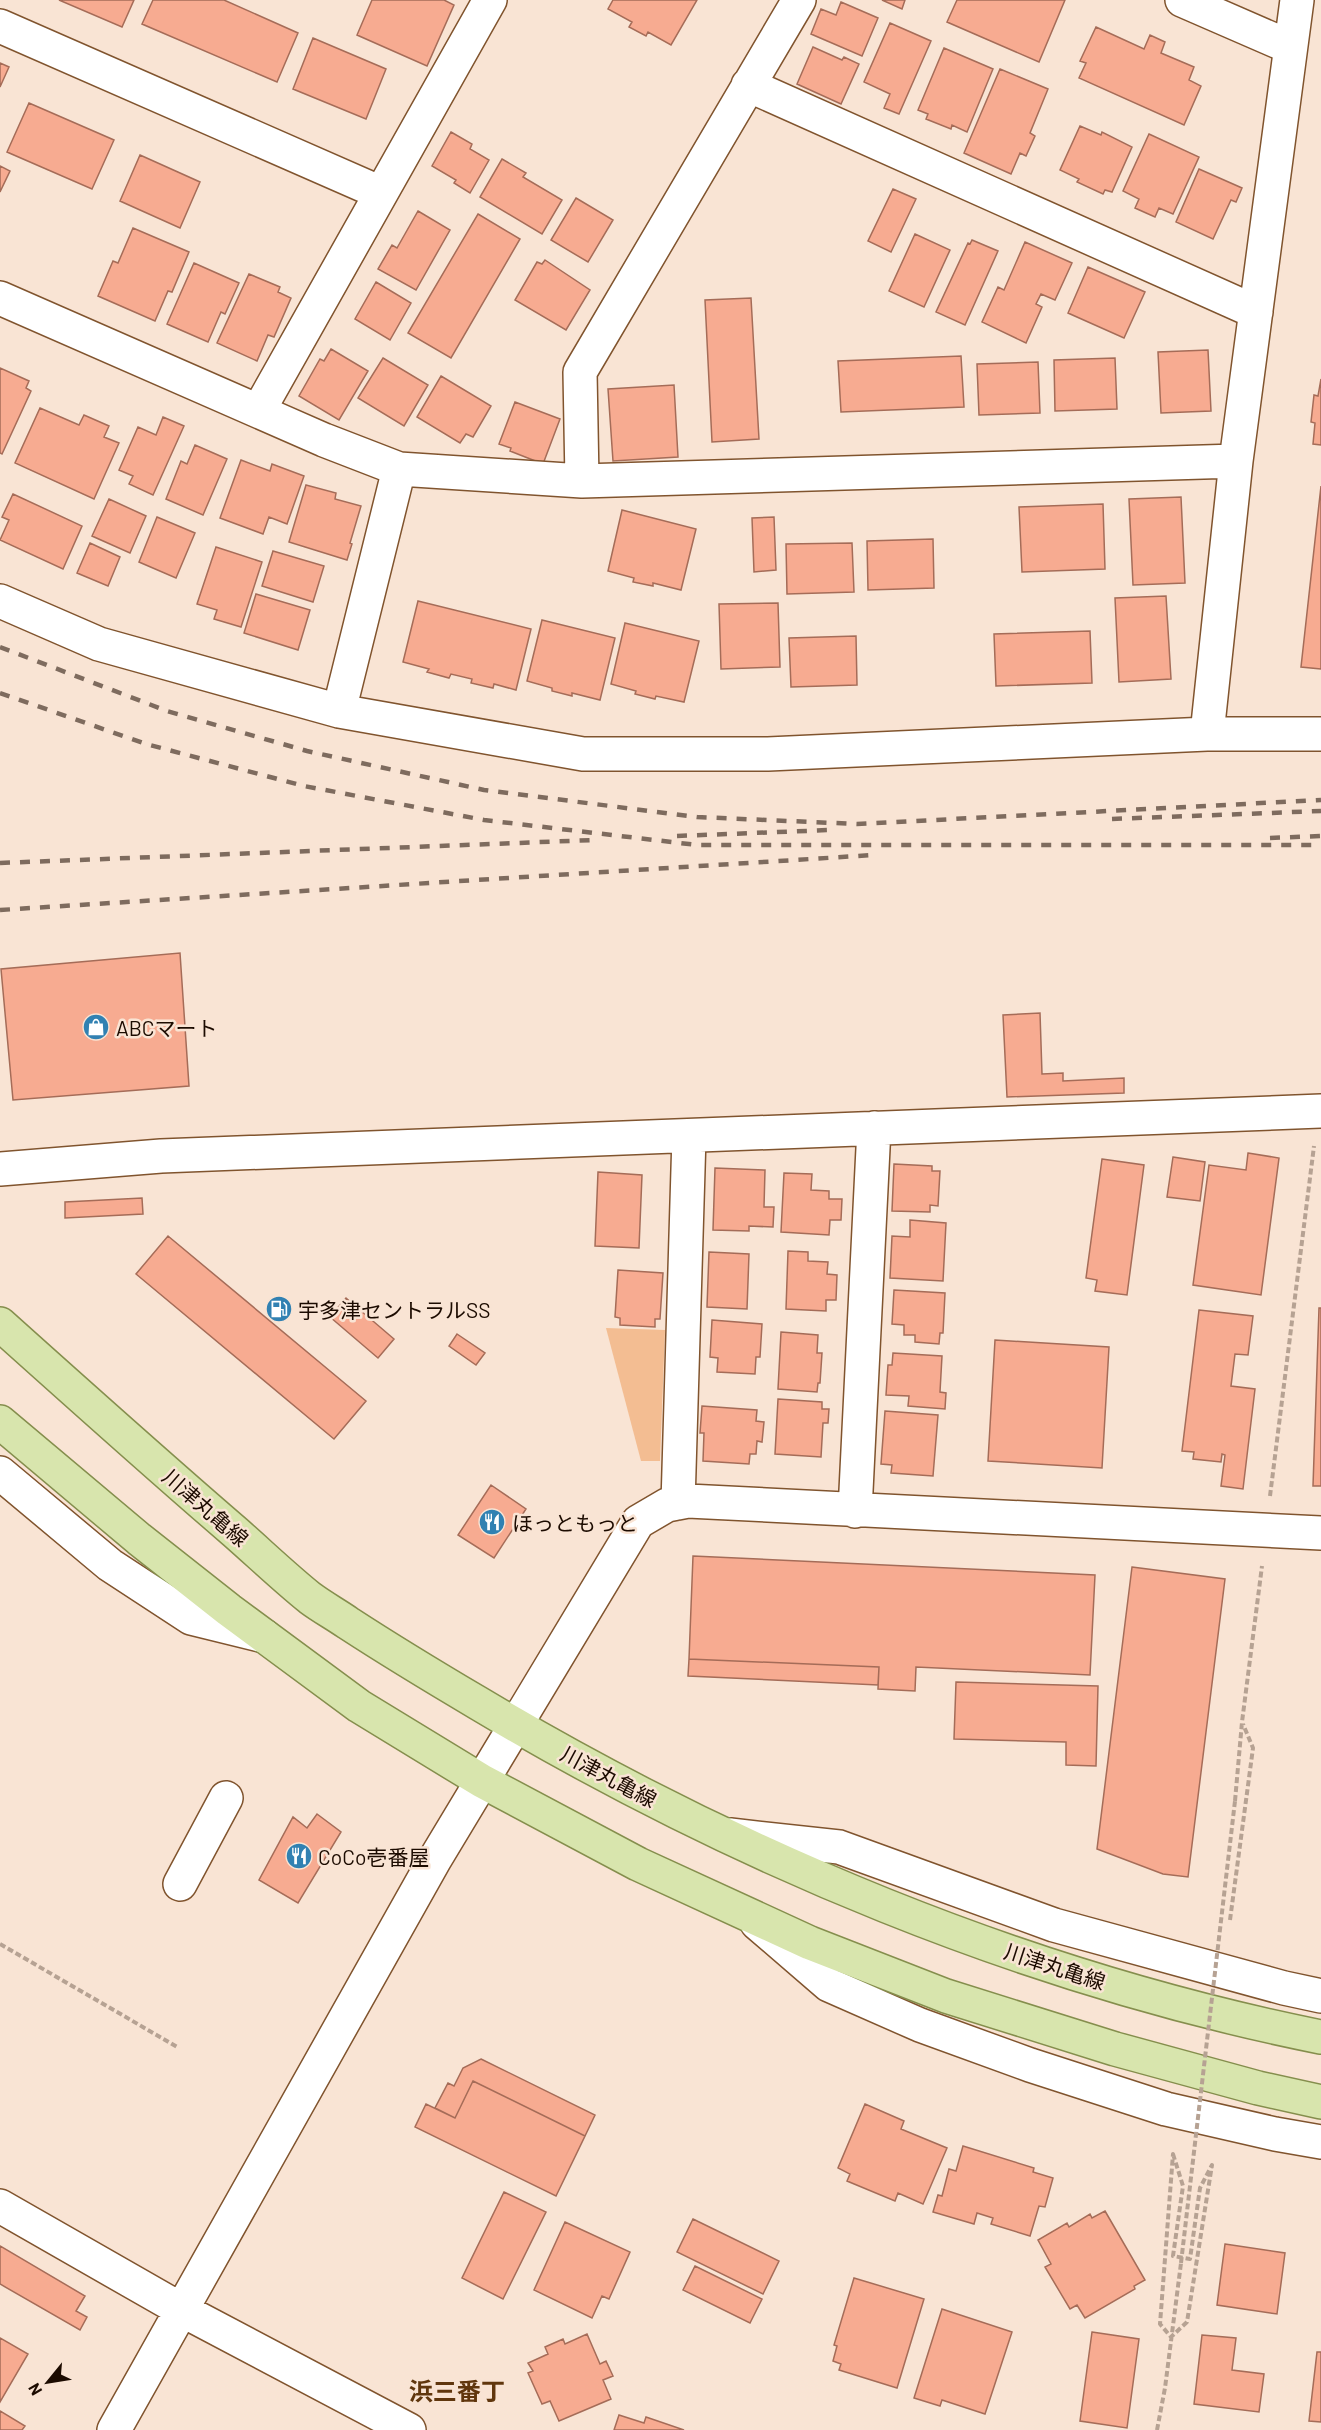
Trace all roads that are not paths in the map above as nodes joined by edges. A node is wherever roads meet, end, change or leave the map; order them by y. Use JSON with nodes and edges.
{"nodes":[{"id":1,"x":490,"y":0,"type":"edge"},
{"id":2,"x":799,"y":0,"type":"edge"},
{"id":3,"x":1182,"y":0,"type":"edge"},
{"id":4,"x":1297,"y":0,"type":"edge"},
{"id":5,"x":0,"y":26,"type":"edge"},
{"id":6,"x":1290,"y":47,"type":"junction"},
{"id":7,"x":748,"y":85,"type":"junction"},
{"id":8,"x":381,"y":193,"type":"junction"},
{"id":9,"x":0,"y":298,"type":"edge"},
{"id":10,"x":1256,"y":312,"type":"junction"},
{"id":11,"x":259,"y":410,"type":"junction"},
{"id":12,"x":1236,"y":461,"type":"junction"},
{"id":13,"x":399,"y":469,"type":"junction"},
{"id":14,"x":582,"y":481,"type":"junction"},
{"id":15,"x":0,"y":601,"type":"edge"},
{"id":16,"x":339,"y":711,"type":"junction"},
{"id":17,"x":1207,"y":734,"type":"junction"},
{"id":18,"x":1321,"y":734,"type":"edge"},
{"id":19,"x":1318,"y":1126,"type":"edge"},
{"id":20,"x":874,"y":1128,"type":"junction"},
{"id":21,"x":689,"y":1136,"type":"junction"},
{"id":22,"x":0,"y":1169,"type":"edge"},
{"id":23,"x":0,"y":1324,"type":"edge"},
{"id":24,"x":0,"y":1422,"type":"edge"},
{"id":25,"x":0,"y":1473,"type":"edge"},
{"id":26,"x":678,"y":1503,"type":"junction"},
{"id":27,"x":855,"y":1511,"type":"junction"},
{"id":28,"x":1321,"y":1533,"type":"edge"},
{"id":29,"x":264,"y":1636,"type":"junction"},
{"id":30,"x":516,"y":1726,"type":"junction"},
{"id":31,"x":482,"y":1781,"type":"junction"},
{"id":32,"x":226,"y":1798,"type":"dead end"},
{"id":33,"x":725,"y":1835,"type":"junction"},
{"id":34,"x":180,"y":1884,"type":"dead end"},
{"id":35,"x":746,"y":1914,"type":"junction"},
{"id":36,"x":1321,"y":1996,"type":"edge"},
{"id":37,"x":1321,"y":2037,"type":"edge"},
{"id":38,"x":1321,"y":2102,"type":"edge"},
{"id":39,"x":1321,"y":2142,"type":"edge"},
{"id":40,"x":0,"y":2206,"type":"edge"},
{"id":41,"x":180,"y":2309,"type":"junction"},
{"id":42,"x":114,"y":2430,"type":"edge"},
{"id":43,"x":409,"y":2430,"type":"edge"}],
"edges":[{"from":1,"to":8,"type":"street"},
{"from":2,"to":7,"type":"street"},
{"from":3,"to":6,"type":"street"},
{"from":4,"to":6,"type":"street"},
{"from":5,"to":8,"type":"street"},
{"from":6,"to":10,"type":"street"},
{"from":7,"to":10,"type":"street"},
{"from":7,"to":14,"type":"street"},
{"from":8,"to":11,"type":"street"},
{"from":9,"to":11,"type":"street"},
{"from":10,"to":12,"type":"street"},
{"from":11,"to":13,"type":"street"},
{"from":12,"to":14,"type":"street"},
{"from":12,"to":17,"type":"street"},
{"from":13,"to":14,"type":"street"},
{"from":13,"to":16,"type":"street"},
{"from":15,"to":16,"type":"street"},
{"from":16,"to":17,"type":"street"},
{"from":17,"to":18,"type":"street"},
{"from":19,"to":20,"type":"street"},
{"from":20,"to":21,"type":"street"},
{"from":20,"to":27,"type":"street"},
{"from":21,"to":22,"type":"street"},
{"from":21,"to":26,"type":"street"},
{"from":23,"to":30,"type":"main road","name":"川津丸亀線"},
{"from":24,"to":29,"type":"main road"},
{"from":25,"to":29,"type":"street"},
{"from":26,"to":27,"type":"street"},
{"from":26,"to":30,"type":"street"},
{"from":27,"to":28,"type":"street"},
{"from":29,"to":31,"type":"main road"},
{"from":30,"to":31,"type":"street"},
{"from":30,"to":33,"type":"main road","name":"川津丸亀線"},
{"from":31,"to":35,"type":"main road"},
{"from":31,"to":41,"type":"street"},
{"from":32,"to":34,"type":"street"},
{"from":33,"to":36,"type":"street"},
{"from":33,"to":37,"type":"main road","name":"川津丸亀線"},
{"from":35,"to":38,"type":"main road"},
{"from":35,"to":39,"type":"street"},
{"from":40,"to":41,"type":"street"},
{"from":41,"to":42,"type":"street"},
{"from":41,"to":43,"type":"street"}]}
